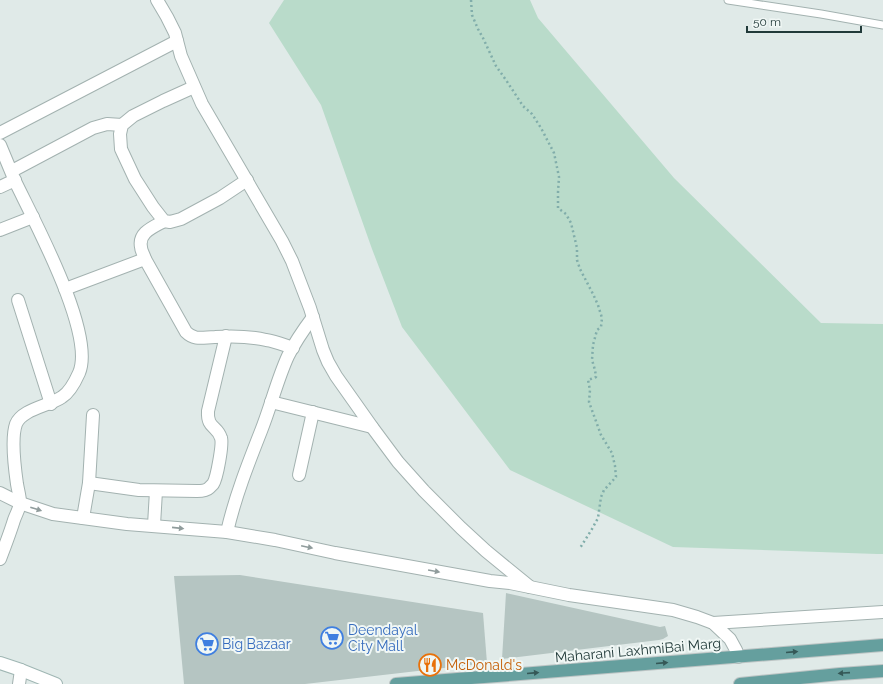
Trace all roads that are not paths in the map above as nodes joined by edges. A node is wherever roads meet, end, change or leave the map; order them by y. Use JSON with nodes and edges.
{"nodes":[{"id":1,"x":157,"y":0,"type":"edge"},
{"id":2,"x":728,"y":0,"type":"edge"},
{"id":3,"x":883,"y":25,"type":"edge"},
{"id":4,"x":177,"y":41,"type":"junction"},
{"id":5,"x":194,"y":87,"type":"junction"},
{"id":6,"x":122,"y":125,"type":"junction"},
{"id":7,"x":0,"y":133,"type":"edge"},
{"id":8,"x":0,"y":145,"type":"edge"},
{"id":9,"x":13,"y":176,"type":"junction"},
{"id":10,"x":247,"y":180,"type":"junction"},
{"id":11,"x":0,"y":187,"type":"edge"},
{"id":12,"x":33,"y":217,"type":"junction"},
{"id":13,"x":164,"y":221,"type":"junction"},
{"id":14,"x":0,"y":230,"type":"edge"},
{"id":15,"x":145,"y":259,"type":"junction"},
{"id":16,"x":65,"y":289,"type":"junction"},
{"id":17,"x":18,"y":300,"type":"dead end"},
{"id":18,"x":313,"y":317,"type":"junction"},
{"id":19,"x":226,"y":336,"type":"junction"},
{"id":20,"x":293,"y":348,"type":"junction"},
{"id":21,"x":271,"y":402,"type":"junction"},
{"id":22,"x":51,"y":404,"type":"junction"},
{"id":23,"x":313,"y":412,"type":"junction"},
{"id":24,"x":93,"y":415,"type":"dead end"},
{"id":25,"x":372,"y":426,"type":"junction"},
{"id":26,"x":299,"y":475,"type":"dead end"},
{"id":27,"x":89,"y":483,"type":"junction"},
{"id":28,"x":156,"y":490,"type":"junction"},
{"id":29,"x":0,"y":493,"type":"edge"},
{"id":30,"x":20,"y":503,"type":"junction"},
{"id":31,"x":83,"y":518,"type":"junction"},
{"id":32,"x":154,"y":526,"type":"junction"},
{"id":33,"x":227,"y":532,"type":"junction"},
{"id":34,"x":0,"y":560,"type":"edge"},
{"id":35,"x":530,"y":587,"type":"junction"},
{"id":36,"x":883,"y":612,"type":"edge"},
{"id":37,"x":713,"y":623,"type":"junction"},
{"id":38,"x":883,"y":645,"type":"edge"},
{"id":39,"x":738,"y":657,"type":"junction"},
{"id":40,"x":0,"y":662,"type":"edge"},
{"id":41,"x":21,"y":670,"type":"junction"},
{"id":42,"x":883,"y":671,"type":"edge"},
{"id":43,"x":19,"y":684,"type":"edge"},
{"id":44,"x":56,"y":684,"type":"edge"},
{"id":45,"x":396,"y":684,"type":"edge"},
{"id":46,"x":740,"y":684,"type":"edge"}],
"edges":[{"from":1,"to":4,"type":"street"},
{"from":2,"to":3,"type":"lane"},
{"from":4,"to":5,"type":"street"},
{"from":4,"to":7,"type":"street"},
{"from":5,"to":6,"type":"street"},
{"from":5,"to":10,"type":"street"},
{"from":6,"to":9,"type":"street"},
{"from":6,"to":13,"type":"street"},
{"from":8,"to":9,"type":"street"},
{"from":9,"to":11,"type":"street"},
{"from":9,"to":12,"type":"street"},
{"from":10,"to":13,"type":"street"},
{"from":10,"to":18,"type":"street"},
{"from":12,"to":14,"type":"street"},
{"from":12,"to":16,"type":"street"},
{"from":13,"to":15,"type":"street"},
{"from":15,"to":16,"type":"street"},
{"from":15,"to":19,"type":"street"},
{"from":16,"to":22,"type":"street"},
{"from":17,"to":22,"type":"street"},
{"from":18,"to":20,"type":"street"},
{"from":18,"to":25,"type":"street"},
{"from":19,"to":20,"type":"street"},
{"from":19,"to":28,"type":"street"},
{"from":20,"to":21,"type":"street"},
{"from":21,"to":23,"type":"street"},
{"from":21,"to":33,"type":"street"},
{"from":22,"to":30,"type":"street"},
{"from":23,"to":25,"type":"street"},
{"from":23,"to":26,"type":"street"},
{"from":24,"to":27,"type":"street"},
{"from":25,"to":35,"type":"street"},
{"from":27,"to":28,"type":"street"},
{"from":27,"to":31,"type":"street"},
{"from":28,"to":32,"type":"street"},
{"from":29,"to":30,"type":"street"},
{"from":30,"to":31,"type":"street","one_way":true},
{"from":30,"to":34,"type":"street"},
{"from":31,"to":32,"type":"street"},
{"from":32,"to":33,"type":"street","one_way":true},
{"from":33,"to":35,"type":"street","one_way":true},
{"from":35,"to":37,"type":"street"},
{"from":36,"to":37,"type":"street"},
{"from":37,"to":39,"type":"street"},
{"from":39,"to":38,"type":"main road","name":"Maharani LaxhmiBai Marg","one_way":true},
{"from":45,"to":39,"type":"main road","name":"Maharani LaxhmiBai Marg","one_way":true},
{"from":40,"to":41,"type":"street"},
{"from":41,"to":43,"type":"street"},
{"from":41,"to":44,"type":"street"},
{"from":42,"to":46,"type":"main road","one_way":true}]}
